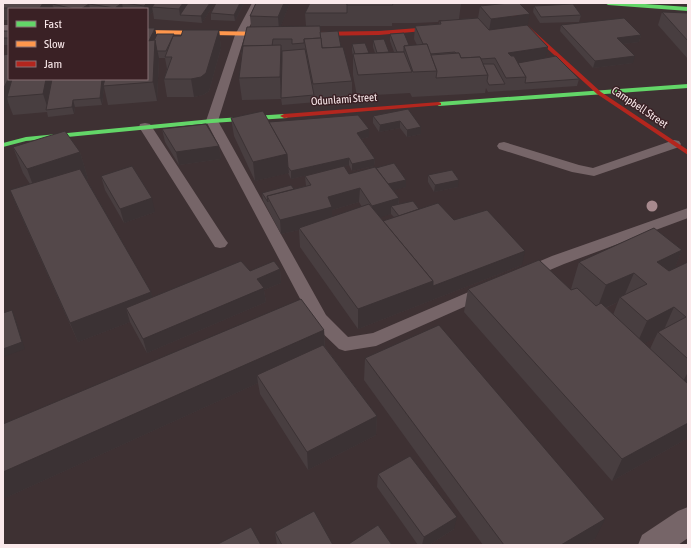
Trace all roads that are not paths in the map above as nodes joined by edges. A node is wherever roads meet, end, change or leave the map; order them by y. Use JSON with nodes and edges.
{"nodes":[{"id":1,"x":257,"y":3,"type":"edge"},
{"id":2,"x":500,"y":3,"type":"edge"},
{"id":3,"x":609,"y":3,"type":"edge"},
{"id":4,"x":688,"y":9,"type":"edge"},
{"id":5,"x":519,"y":22,"type":"junction"},
{"id":6,"x":504,"y":23,"type":"edge"},
{"id":7,"x":457,"y":27,"type":"edge"},
{"id":8,"x":148,"y":32,"type":"edge"},
{"id":9,"x":286,"y":34,"type":"edge"},
{"id":10,"x":302,"y":34,"type":"edge"},
{"id":11,"x":240,"y":35,"type":"junction"},
{"id":12,"x":688,"y":86,"type":"edge"},
{"id":13,"x":599,"y":93,"type":"junction"},
{"id":14,"x":212,"y":120,"type":"junction"},
{"id":15,"x":145,"y":127,"type":"junction"},
{"id":16,"x":674,"y":144,"type":"junction"},
{"id":17,"x":3,"y":145,"type":"edge"},
{"id":18,"x":504,"y":146,"type":"dead end"},
{"id":19,"x":688,"y":153,"type":"edge"},
{"id":20,"x":688,"y":213,"type":"edge"},
{"id":21,"x":220,"y":243,"type":"dead end"},
{"id":22,"x":514,"y":279,"type":"edge"},
{"id":23,"x":500,"y":285,"type":"edge"},
{"id":24,"x":688,"y":520,"type":"edge"},
{"id":25,"x":653,"y":545,"type":"edge"}],
"edges":[{"from":1,"to":11,"type":"lane"},
{"from":2,"to":5,"type":"main road","name":"Campbell Street"},
{"from":3,"to":4,"type":"main road"},
{"from":5,"to":6,"type":"main road"},
{"from":5,"to":13,"type":"main road","name":"Campbell Street"},
{"from":7,"to":10,"type":"main road"},
{"from":8,"to":11,"type":"main road"},
{"from":9,"to":11,"type":"main road"},
{"from":11,"to":14,"type":"lane"},
{"from":12,"to":13,"type":"main road","name":"Odunlami Street"},
{"from":13,"to":14,"type":"main road","name":"Odunlami Street"},
{"from":13,"to":16,"type":"main road","name":"Campbell Street"},
{"from":14,"to":15,"type":"main road","name":"Odunlami Street"},
{"from":14,"to":23,"type":"lane"},
{"from":15,"to":17,"type":"main road","name":"Odunlami Street"},
{"from":15,"to":21,"type":"lane"},
{"from":16,"to":18,"type":"lane"},
{"from":16,"to":19,"type":"main road","name":"Campbell Street"},
{"from":20,"to":22,"type":"lane"},
{"from":24,"to":25,"type":"street"}]}
